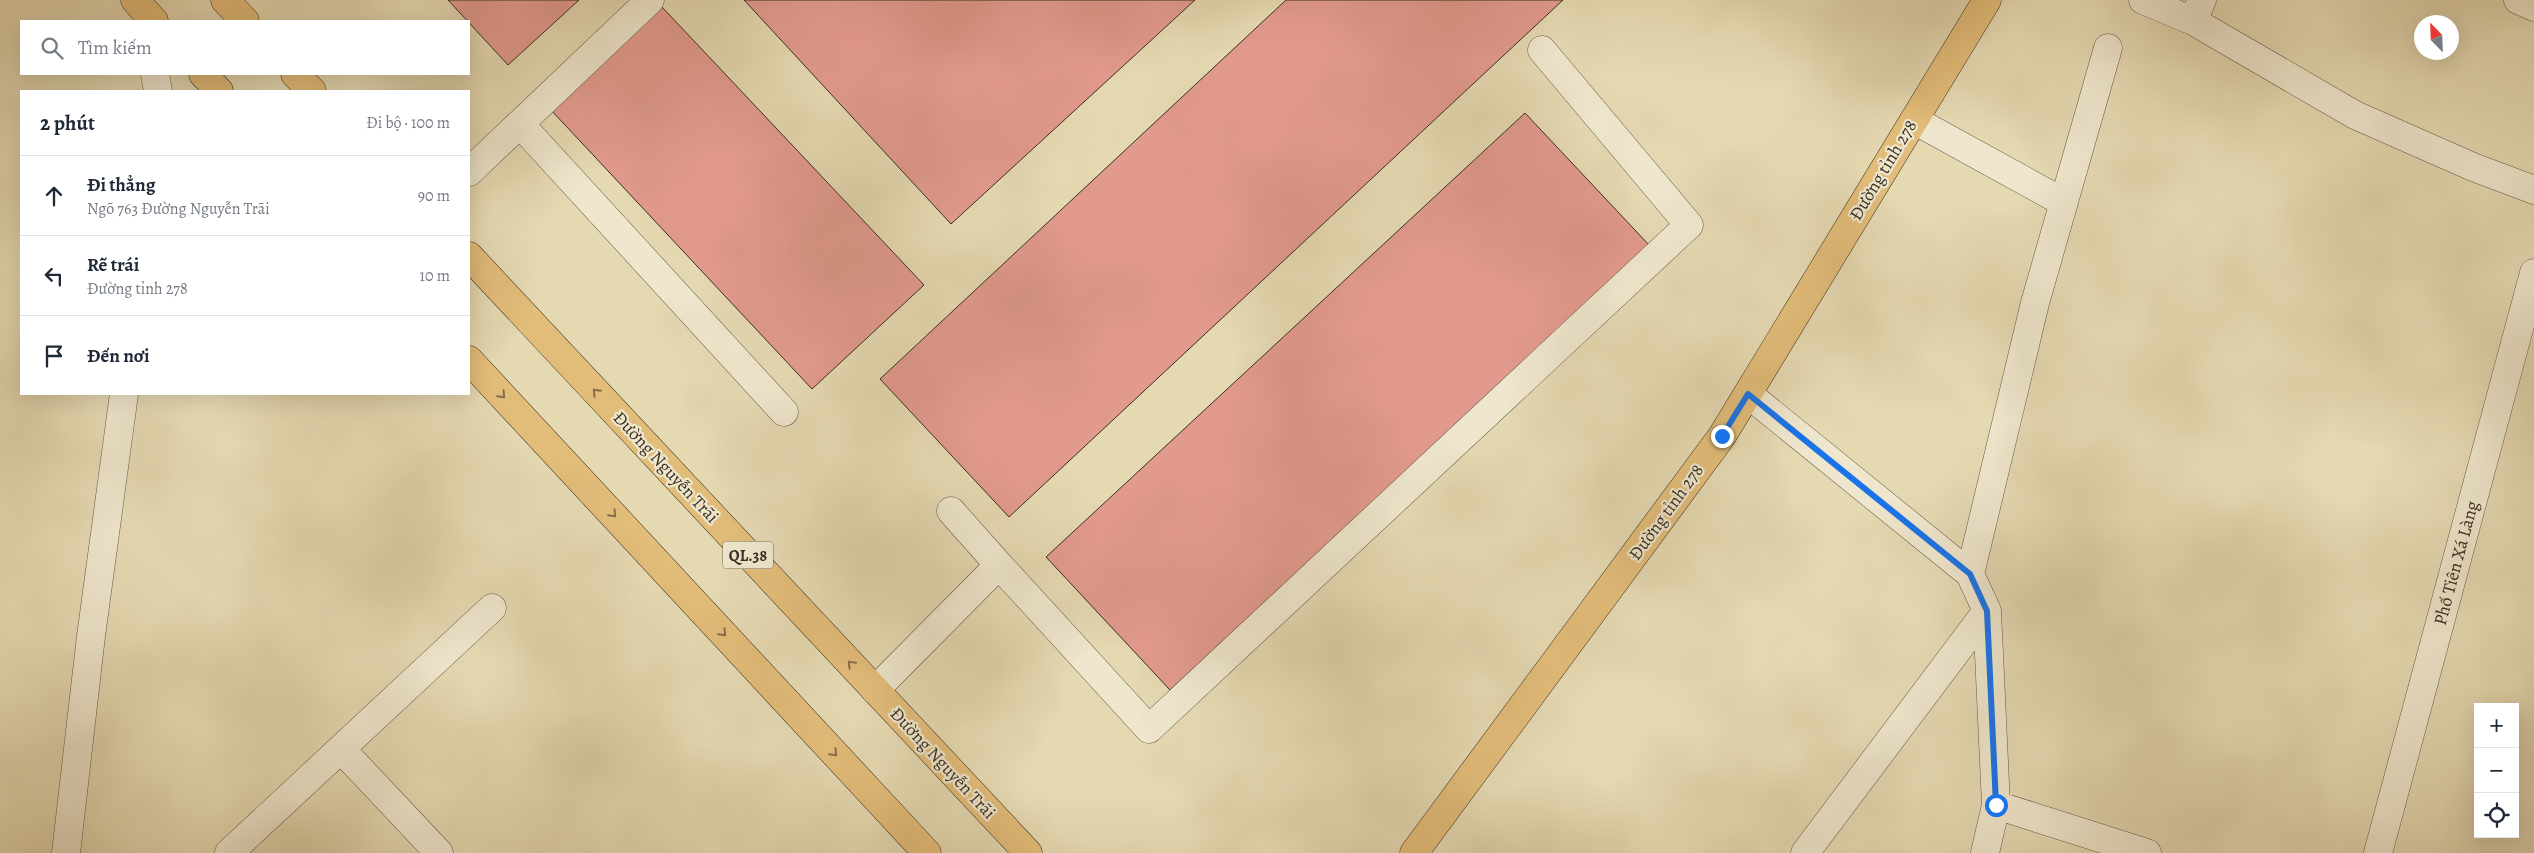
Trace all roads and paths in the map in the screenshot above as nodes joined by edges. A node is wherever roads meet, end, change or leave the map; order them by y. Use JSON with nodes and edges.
{"nodes":[{"id":1,"x":134,"y":0,"type":"edge"},
{"id":2,"x":225,"y":0,"type":"edge"},
{"id":3,"x":650,"y":0,"type":"edge"},
{"id":4,"x":1986,"y":0,"type":"edge"},
{"id":5,"x":2143,"y":0,"type":"edge"},
{"id":6,"x":2518,"y":0,"type":"edge"},
{"id":7,"x":2534,"y":7,"type":"edge"},
{"id":8,"x":2198,"y":10,"type":"edge"},
{"id":9,"x":140,"y":20,"type":"edge"},
{"id":10,"x":153,"y":20,"type":"edge"},
{"id":11,"x":244,"y":20,"type":"edge"},
{"id":12,"x":2108,"y":48,"type":"dead end"},
{"id":13,"x":1542,"y":50,"type":"dead end"},
{"id":14,"x":155,"y":75,"type":"edge"},
{"id":15,"x":204,"y":75,"type":"edge"},
{"id":16,"x":296,"y":75,"type":"edge"},
{"id":17,"x":158,"y":90,"type":"edge"},
{"id":18,"x":218,"y":90,"type":"edge"},
{"id":19,"x":311,"y":90,"type":"edge"},
{"id":20,"x":1914,"y":120,"type":"junction"},
{"id":21,"x":520,"y":124,"type":"junction"},
{"id":22,"x":470,"y":171,"type":"edge"},
{"id":23,"x":2534,"y":190,"type":"edge"},
{"id":24,"x":2063,"y":202,"type":"junction"},
{"id":25,"x":470,"y":257,"type":"edge"},
{"id":26,"x":2534,"y":273,"type":"edge"},
{"id":27,"x":470,"y":361,"type":"edge"},
{"id":28,"x":1748,"y":394,"type":"junction"},
{"id":29,"x":124,"y":395,"type":"edge"},
{"id":30,"x":784,"y":412,"type":"dead end"},
{"id":31,"x":951,"y":511,"type":"dead end"},
{"id":32,"x":999,"y":565,"type":"junction"},
{"id":33,"x":1970,"y":574,"type":"junction"},
{"id":34,"x":492,"y":608,"type":"dead end"},
{"id":35,"x":1987,"y":611,"type":"junction"},
{"id":36,"x":875,"y":690,"type":"junction"},
{"id":37,"x":341,"y":749,"type":"junction"},
{"id":38,"x":1996,"y":805,"type":"junction"},
{"id":39,"x":66,"y":853,"type":"edge"},
{"id":40,"x":229,"y":853,"type":"edge"},
{"id":41,"x":439,"y":853,"type":"edge"},
{"id":42,"x":927,"y":853,"type":"edge"},
{"id":43,"x":1028,"y":853,"type":"edge"},
{"id":44,"x":1414,"y":853,"type":"edge"},
{"id":45,"x":1805,"y":853,"type":"edge"},
{"id":46,"x":1985,"y":853,"type":"edge"},
{"id":47,"x":2147,"y":853,"type":"edge"},
{"id":48,"x":2378,"y":853,"type":"edge"}],
"edges":[{"from":1,"to":9,"type":"street"},
{"from":1,"to":10,"type":"main road"},
{"from":2,"to":11,"type":"main road"},
{"from":3,"to":21,"type":"street"},
{"from":4,"to":20,"type":"main road","name":"Đường tỉnh 278"},
{"from":5,"to":8,"type":"street"},
{"from":6,"to":7,"type":"street"},
{"from":8,"to":23,"type":"street"},
{"from":12,"to":24,"type":"street"},
{"from":13,"to":32,"type":"street"},
{"from":14,"to":17,"type":"street"},
{"from":15,"to":18,"type":"main road"},
{"from":16,"to":19,"type":"main road"},
{"from":20,"to":24,"type":"street"},
{"from":20,"to":28,"type":"main road","name":"Đường tỉnh 278"},
{"from":21,"to":22,"type":"street"},
{"from":21,"to":30,"type":"street"},
{"from":24,"to":33,"type":"street"},
{"from":36,"to":25,"type":"main road","name":"Đường Nguyễn Trãi","number":"QL.38","one_way":true},
{"from":26,"to":48,"type":"street","name":"Phố Tiên Xá Làng"},
{"from":27,"to":42,"type":"main road","one_way":true},
{"from":28,"to":33,"type":"street"},
{"from":28,"to":44,"type":"main road","name":"Đường tỉnh 278"},
{"from":29,"to":39,"type":"street"},
{"from":31,"to":32,"type":"street"},
{"from":32,"to":36,"type":"street"},
{"from":33,"to":35,"type":"street"},
{"from":34,"to":37,"type":"street"},
{"from":35,"to":38,"type":"street"},
{"from":35,"to":45,"type":"street"},
{"from":36,"to":43,"type":"main road","name":"Đường Nguyễn Trãi","number":"QL.38"},
{"from":37,"to":40,"type":"street"},
{"from":37,"to":41,"type":"street"},
{"from":38,"to":46,"type":"street"},
{"from":38,"to":47,"type":"street"}]}
